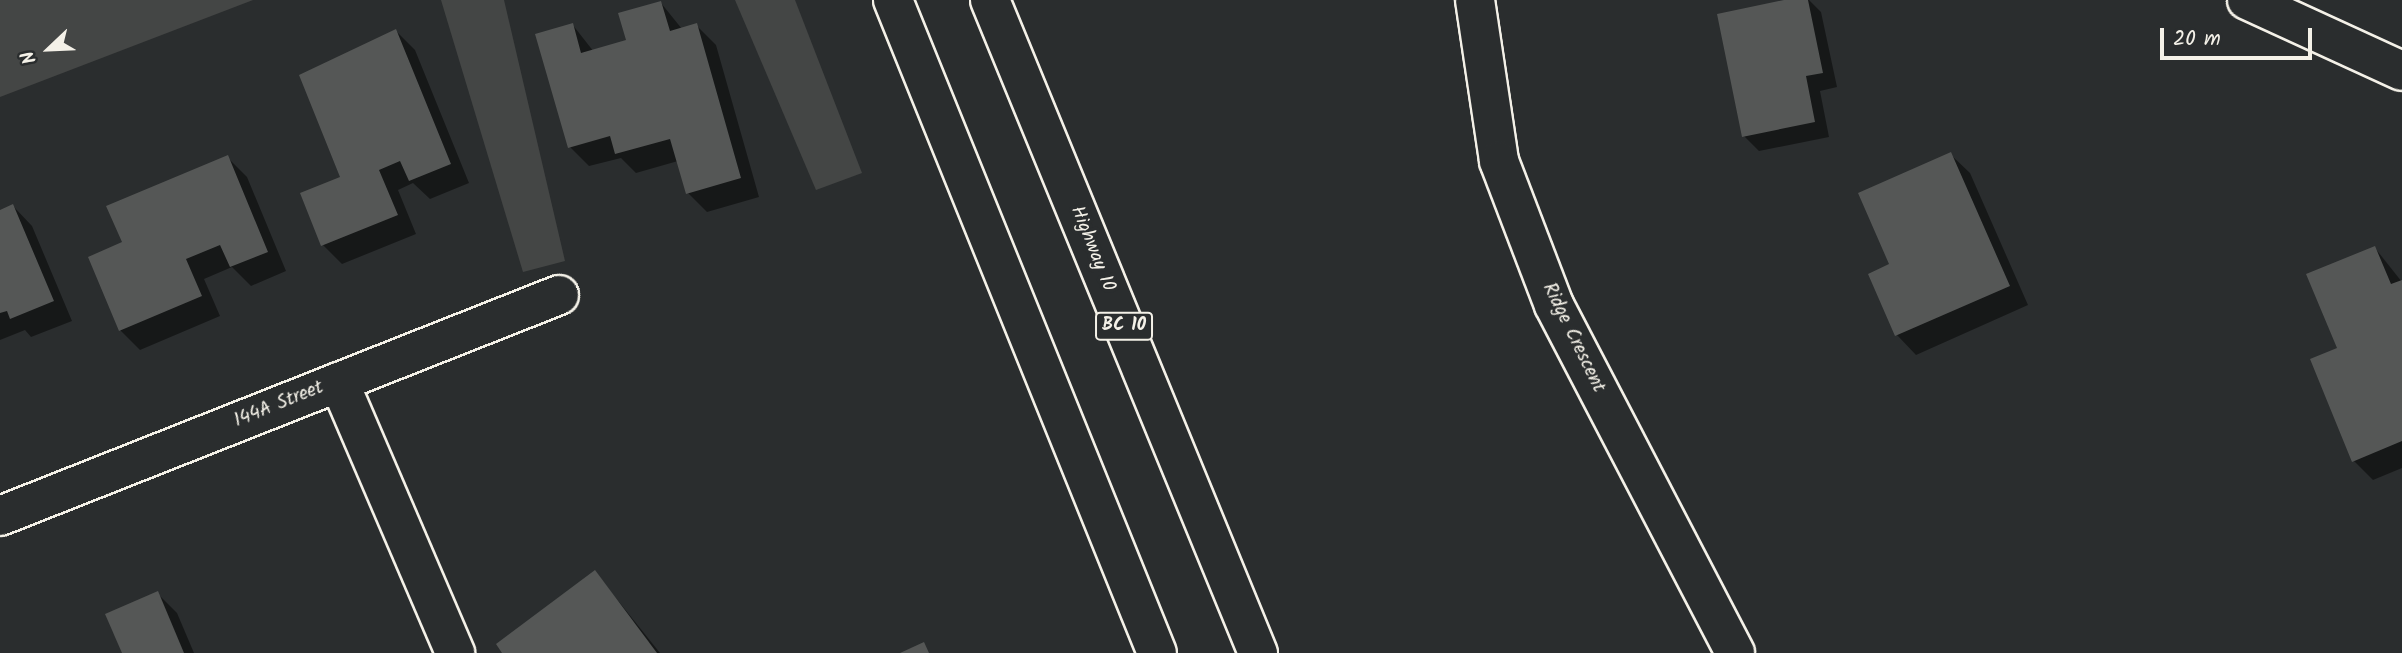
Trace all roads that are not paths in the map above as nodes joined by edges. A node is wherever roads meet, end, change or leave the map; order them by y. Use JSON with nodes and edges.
{"nodes":[{"id":1,"x":893,"y":0,"type":"edge"},
{"id":2,"x":990,"y":0,"type":"edge"},
{"id":3,"x":1475,"y":0,"type":"edge"},
{"id":4,"x":2247,"y":0,"type":"edge"},
{"id":5,"x":2402,"y":71,"type":"edge"},
{"id":6,"x":559,"y":295,"type":"dead end"},
{"id":7,"x":339,"y":382,"type":"junction"},
{"id":8,"x":0,"y":516,"type":"edge"},
{"id":9,"x":455,"y":653,"type":"edge"},
{"id":10,"x":1157,"y":653,"type":"edge"},
{"id":11,"x":1258,"y":653,"type":"edge"},
{"id":12,"x":1735,"y":653,"type":"edge"}],
"edges":[{"from":1,"to":10,"type":"main road"},
{"from":2,"to":11,"type":"main road","name":"Highway 10","number":"BC 10"},
{"from":3,"to":12,"type":"main road","name":"Ridge Crescent"},
{"from":4,"to":5,"type":"main road"},
{"from":6,"to":7,"type":"main road","name":"144A Street"},
{"from":7,"to":8,"type":"main road","name":"144A Street"},
{"from":7,"to":9,"type":"main road"}]}
